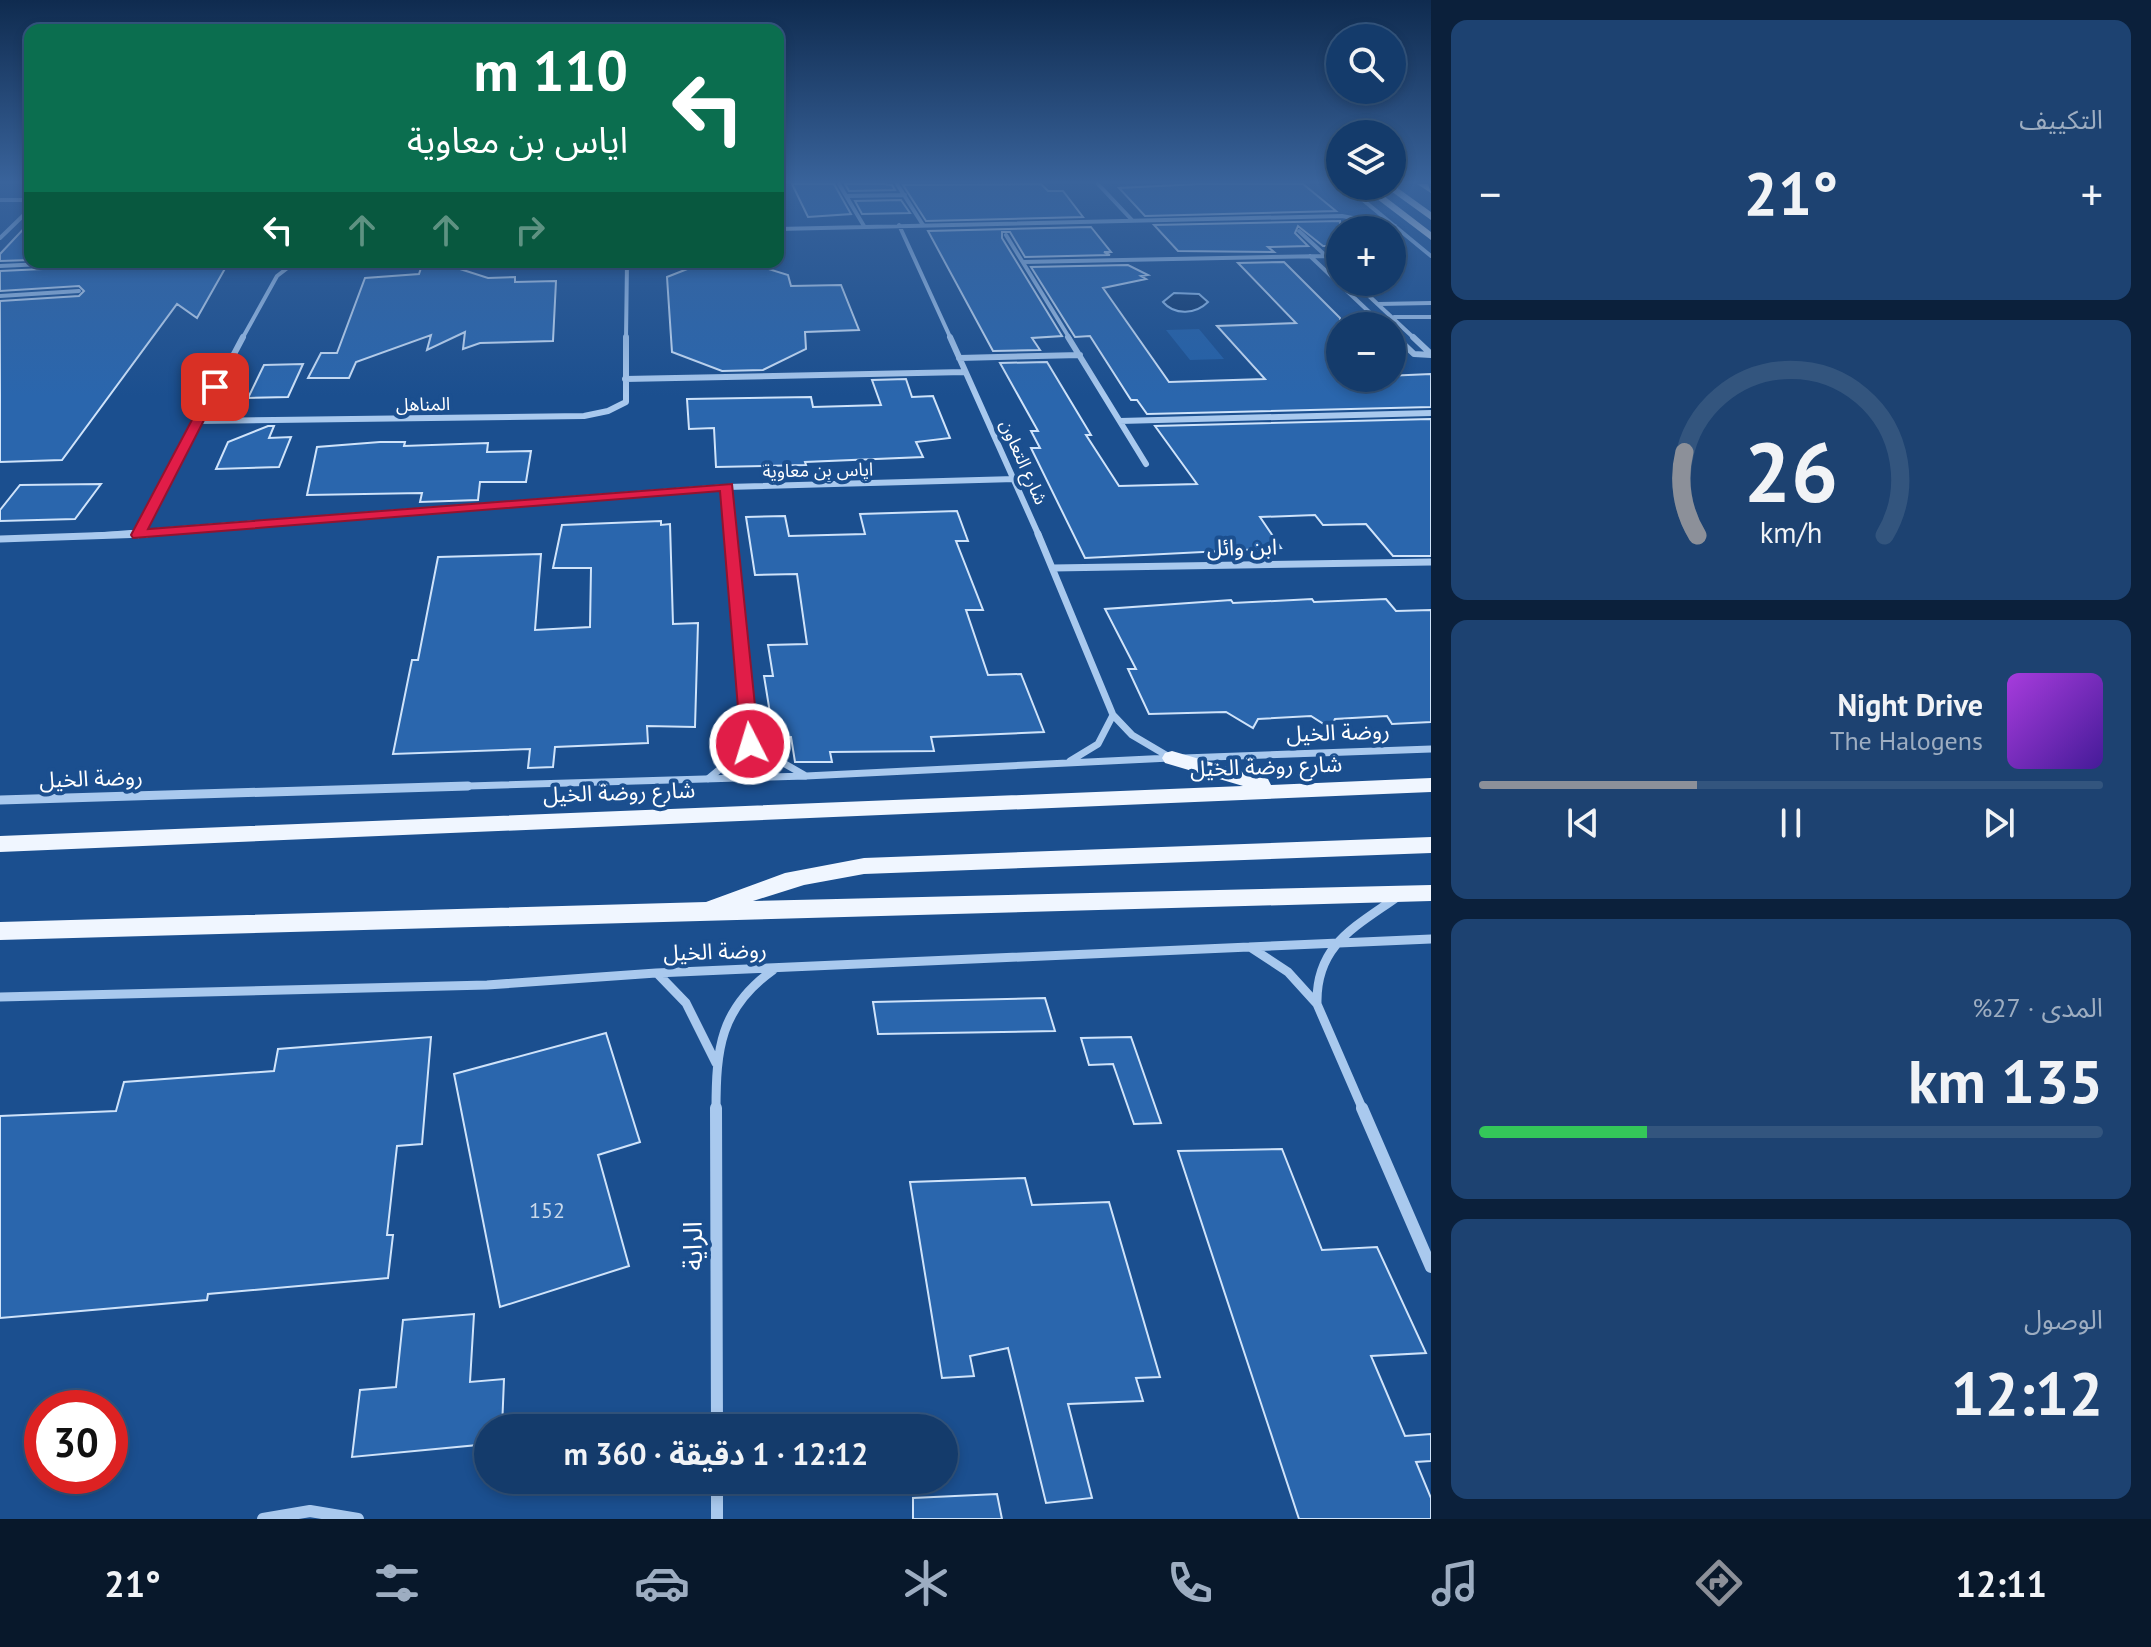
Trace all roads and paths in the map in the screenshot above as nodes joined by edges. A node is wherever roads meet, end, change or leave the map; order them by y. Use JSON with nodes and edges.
{"nodes":[{"id":1,"x":912,"y":255,"type":"edge"},
{"id":2,"x":1019,"y":255,"type":"edge"},
{"id":3,"x":1310,"y":256,"type":"junction"},
{"id":4,"x":1326,"y":256,"type":"edge"},
{"id":5,"x":1023,"y":262,"type":"junction"},
{"id":6,"x":24,"y":265,"type":"edge"},
{"id":7,"x":0,"y":266,"type":"edge"},
{"id":8,"x":273,"y":268,"type":"edge"},
{"id":9,"x":287,"y":268,"type":"edge"},
{"id":10,"x":627,"y":268,"type":"edge"},
{"id":11,"x":277,"y":276,"type":"junction"},
{"id":12,"x":79,"y":291,"type":"dead end"},
{"id":13,"x":0,"y":296,"type":"edge"},
{"id":14,"x":1369,"y":296,"type":"edge"},
{"id":15,"x":1431,"y":303,"type":"edge"},
{"id":16,"x":1378,"y":304,"type":"junction"},
{"id":17,"x":1369,"y":312,"type":"edge"},
{"id":18,"x":1388,"y":312,"type":"edge"},
{"id":19,"x":1406,"y":317,"type":"edge"},
{"id":20,"x":1431,"y":317,"type":"edge"},
{"id":21,"x":1406,"y":329,"type":"edge"},
{"id":22,"x":1406,"y":347,"type":"edge"},
{"id":23,"x":1431,"y":354,"type":"edge"},
{"id":24,"x":1080,"y":355,"type":"junction"},
{"id":25,"x":959,"y":358,"type":"junction"},
{"id":26,"x":965,"y":372,"type":"junction"},
{"id":27,"x":625,"y":379,"type":"junction"},
{"id":28,"x":1431,"y":413,"type":"edge"},
{"id":29,"x":196,"y":421,"type":"junction"},
{"id":30,"x":1120,"y":421,"type":"junction"},
{"id":31,"x":1146,"y":464,"type":"dead end"},
{"id":32,"x":1015,"y":479,"type":"junction"},
{"id":33,"x":727,"y":487,"type":"junction"},
{"id":34,"x":138,"y":535,"type":"junction"},
{"id":35,"x":0,"y":539,"type":"edge"},
{"id":36,"x":1431,"y":562,"type":"edge"},
{"id":37,"x":1053,"y":568,"type":"junction"},
{"id":38,"x":1113,"y":715,"type":"junction"},
{"id":39,"x":750,"y":744,"type":"junction"},
{"id":40,"x":1431,"y":749,"type":"edge"},
{"id":41,"x":1172,"y":758,"type":"junction"},
{"id":42,"x":1065,"y":763,"type":"junction"},
{"id":43,"x":806,"y":776,"type":"junction"},
{"id":44,"x":708,"y":779,"type":"junction"},
{"id":45,"x":1431,"y":785,"type":"edge"},
{"id":46,"x":1288,"y":791,"type":"junction"},
{"id":47,"x":0,"y":800,"type":"edge"},
{"id":48,"x":0,"y":844,"type":"edge"},
{"id":49,"x":1431,"y":845,"type":"edge"},
{"id":50,"x":1431,"y":893,"type":"edge"},
{"id":51,"x":1400,"y":895,"type":"junction"},
{"id":52,"x":703,"y":913,"type":"junction"},
{"id":53,"x":0,"y":931,"type":"edge"},
{"id":54,"x":1431,"y":939,"type":"edge"},
{"id":55,"x":1339,"y":942,"type":"junction"},
{"id":56,"x":1248,"y":947,"type":"junction"},
{"id":57,"x":775,"y":969,"type":"junction"},
{"id":58,"x":656,"y":973,"type":"junction"},
{"id":59,"x":0,"y":997,"type":"edge"},
{"id":60,"x":1317,"y":1004,"type":"junction"},
{"id":61,"x":716,"y":1064,"type":"junction"},
{"id":62,"x":1431,"y":1267,"type":"edge"},
{"id":63,"x":717,"y":1414,"type":"edge"},
{"id":64,"x":717,"y":1494,"type":"edge"},
{"id":65,"x":263,"y":1519,"type":"edge"},
{"id":66,"x":358,"y":1519,"type":"edge"},
{"id":67,"x":717,"y":1519,"type":"edge"}],
"edges":[{"from":1,"to":25,"type":"street","name":"شارع التعاون"},
{"from":2,"to":5,"type":"street"},
{"from":3,"to":4,"type":"street"},
{"from":3,"to":5,"type":"street"},
{"from":3,"to":17,"type":"street"},
{"from":5,"to":24,"type":"street"},
{"from":6,"to":7,"type":"street"},
{"from":8,"to":11,"type":"street"},
{"from":9,"to":11,"type":"street"},
{"from":10,"to":27,"type":"street","name":"المناهل"},
{"from":11,"to":29,"type":"street"},
{"from":12,"to":13,"type":"street"},
{"from":14,"to":16,"type":"street"},
{"from":15,"to":16,"type":"street"},
{"from":16,"to":18,"type":"street"},
{"from":19,"to":20,"type":"street"},
{"from":21,"to":23,"type":"street"},
{"from":22,"to":23,"type":"street"},
{"from":24,"to":25,"type":"street"},
{"from":24,"to":30,"type":"street"},
{"from":25,"to":26,"type":"street","name":"شارع التعاون"},
{"from":26,"to":27,"type":"street"},
{"from":26,"to":32,"type":"street","name":"شارع التعاون"},
{"from":27,"to":29,"type":"street","name":"المناهل"},
{"from":28,"to":30,"type":"street"},
{"from":29,"to":34,"type":"street"},
{"from":30,"to":31,"type":"street"},
{"from":32,"to":33,"type":"street","name":"اياس بن معاوية"},
{"from":32,"to":37,"type":"street","name":"شارع التعاون"},
{"from":33,"to":34,"type":"street","name":"اياس بن معاوية"},
{"from":33,"to":39,"type":"street"},
{"from":34,"to":35,"type":"street","name":"اياس بن معاوية"},
{"from":36,"to":37,"type":"street","name":"ابن وائل"},
{"from":37,"to":38,"type":"street","name":"شارع التعاون"},
{"from":38,"to":41,"type":"street","name":"شارع التعاون"},
{"from":38,"to":42,"type":"street"},
{"from":39,"to":43,"type":"street"},
{"from":39,"to":44,"type":"street"},
{"from":40,"to":41,"type":"street","name":"روضة الخيل"},
{"from":41,"to":42,"type":"street","name":"روضة الخيل"},
{"from":41,"to":46,"type":"main road"},
{"from":42,"to":43,"type":"street","name":"روضة الخيل"},
{"from":43,"to":44,"type":"street","name":"روضة الخيل"},
{"from":44,"to":47,"type":"street","name":"روضة الخيل"},
{"from":45,"to":46,"type":"main road","name":"شارع روضة الخيل"},
{"from":46,"to":48,"type":"main road","name":"شارع روضة الخيل"},
{"from":49,"to":52,"type":"main road"},
{"from":50,"to":51,"type":"main road"},
{"from":51,"to":52,"type":"main road"},
{"from":51,"to":55,"type":"street"},
{"from":52,"to":53,"type":"main road"},
{"from":54,"to":55,"type":"street","name":"روضة الخيل"},
{"from":55,"to":56,"type":"street","name":"روضة الخيل"},
{"from":55,"to":60,"type":"street"},
{"from":56,"to":57,"type":"street","name":"روضة الخيل"},
{"from":56,"to":60,"type":"street"},
{"from":57,"to":58,"type":"street","name":"روضة الخيل"},
{"from":57,"to":61,"type":"street","name":"الراية"},
{"from":58,"to":59,"type":"street","name":"روضة الخيل"},
{"from":58,"to":61,"type":"street","name":"الراية"},
{"from":60,"to":62,"type":"street"},
{"from":61,"to":63,"type":"street","name":"الراية"},
{"from":64,"to":67,"type":"street"},
{"from":65,"to":66,"type":"street"}]}
